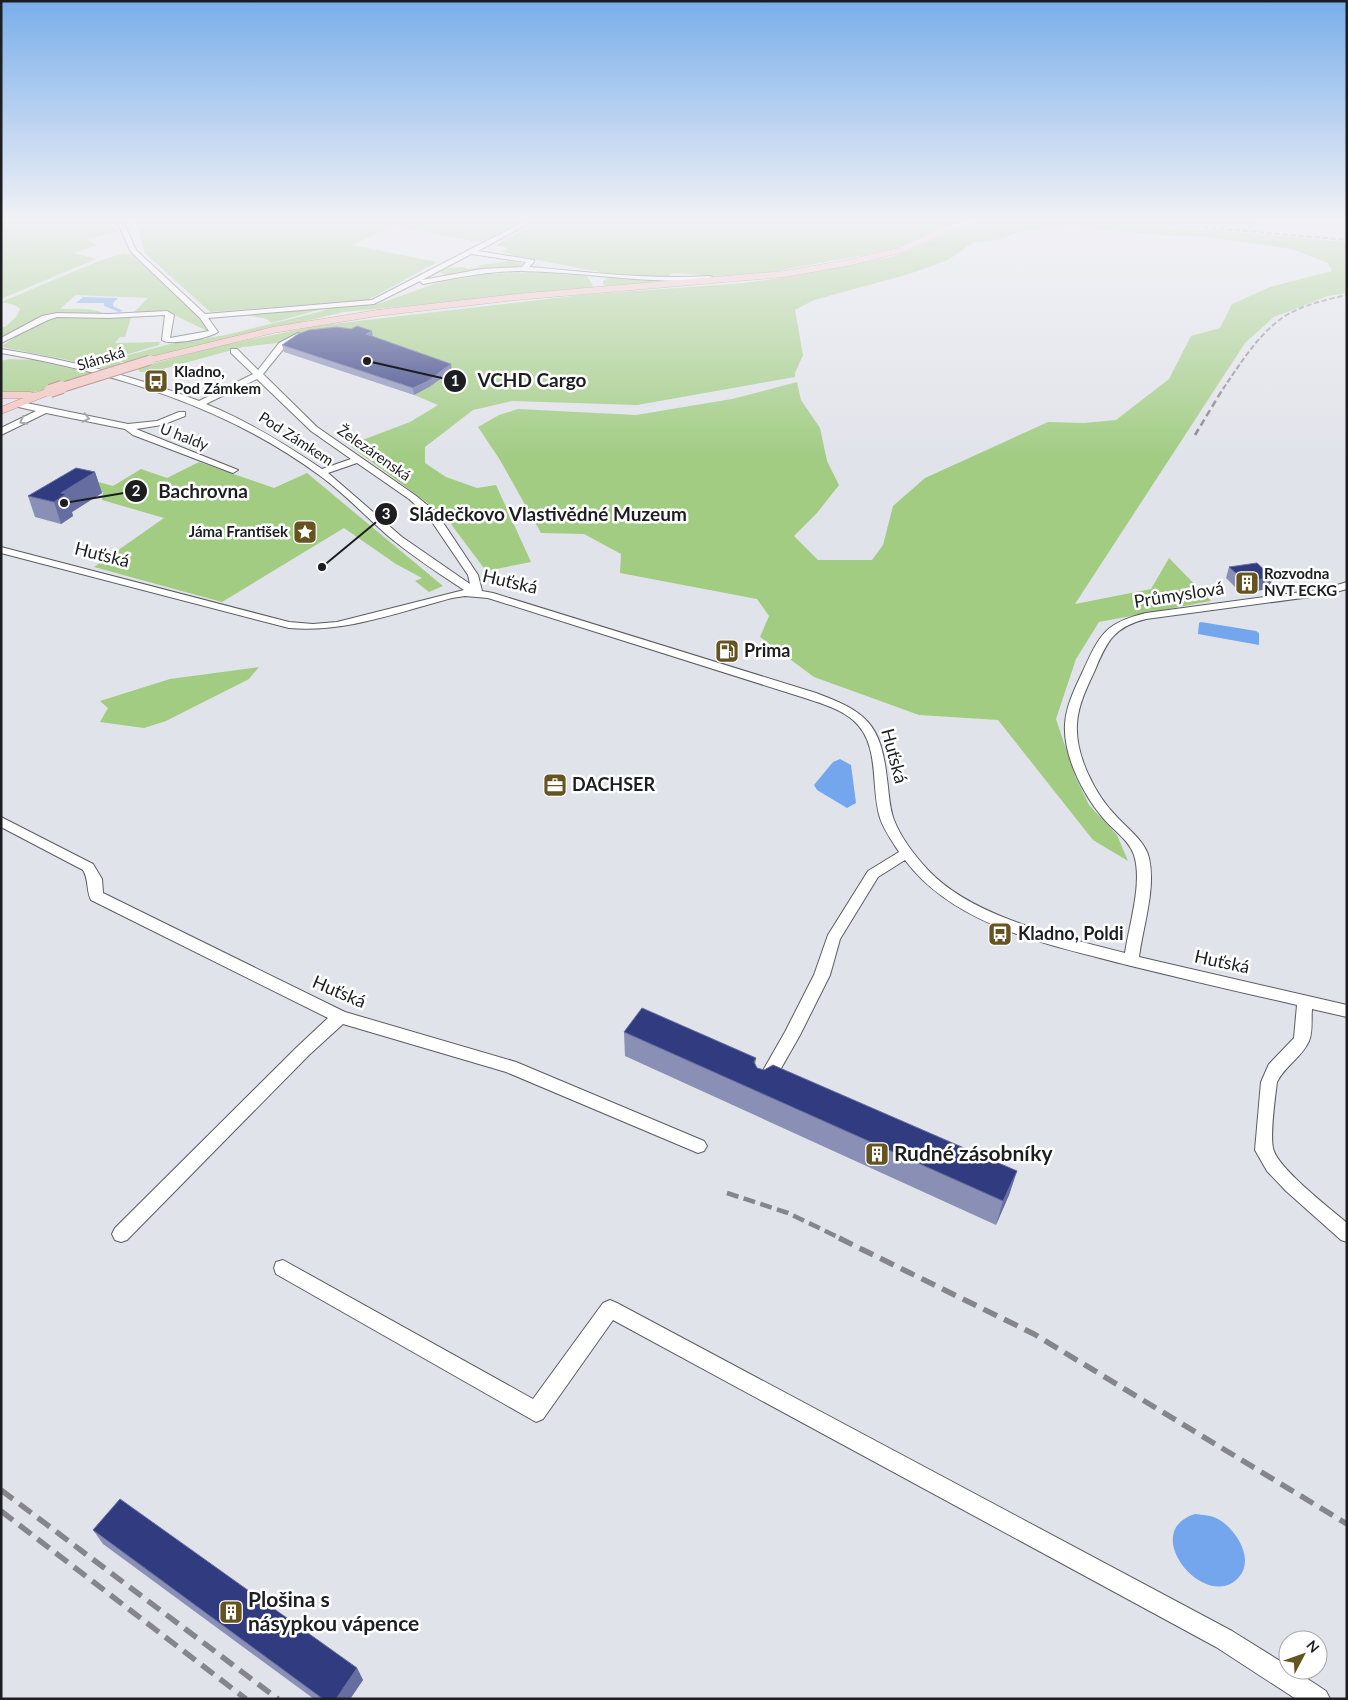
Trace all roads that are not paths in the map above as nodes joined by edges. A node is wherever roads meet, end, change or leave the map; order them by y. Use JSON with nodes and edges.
{"nodes":[{"id":1,"x":186,"y":300,"type":"edge"},
{"id":2,"x":377,"y":300,"type":"edge"},
{"id":3,"x":487,"y":300,"type":"edge"},
{"id":4,"x":203,"y":316,"type":"junction"},
{"id":5,"x":301,"y":335,"type":"edge"},
{"id":6,"x":1,"y":342,"type":"edge"},
{"id":7,"x":234,"y":350,"type":"dead end"},
{"id":8,"x":1,"y":351,"type":"edge"},
{"id":9,"x":39,"y":357,"type":"junction"},
{"id":10,"x":1,"y":358,"type":"edge"},
{"id":11,"x":258,"y":375,"type":"junction"},
{"id":12,"x":50,"y":392,"type":"junction"},
{"id":13,"x":1,"y":395,"type":"edge"},
{"id":14,"x":1,"y":399,"type":"edge"},
{"id":15,"x":17,"y":404,"type":"junction"},
{"id":16,"x":200,"y":404,"type":"junction"},
{"id":17,"x":44,"y":410,"type":"junction"},
{"id":18,"x":1,"y":411,"type":"edge"},
{"id":19,"x":182,"y":414,"type":"dead end"},
{"id":20,"x":128,"y":427,"type":"junction"},
{"id":21,"x":1,"y":432,"type":"edge"},
{"id":22,"x":358,"y":460,"type":"junction"},
{"id":23,"x":233,"y":470,"type":"dead end"},
{"id":24,"x":321,"y":472,"type":"junction"},
{"id":25,"x":1,"y":550,"type":"edge"},
{"id":26,"x":1347,"y":585,"type":"edge"},
{"id":27,"x":477,"y":594,"type":"junction"},
{"id":28,"x":1,"y":821,"type":"edge"},
{"id":29,"x":907,"y":853,"type":"junction"},
{"id":30,"x":1131,"y":960,"type":"junction"},
{"id":31,"x":1305,"y":1001,"type":"junction"},
{"id":32,"x":1347,"y":1011,"type":"edge"},
{"id":33,"x":340,"y":1017,"type":"junction"},
{"id":34,"x":762,"y":1086,"type":"edge"},
{"id":35,"x":698,"y":1146,"type":"dead end"},
{"id":36,"x":121,"y":1234,"type":"dead end"},
{"id":37,"x":1347,"y":1234,"type":"edge"},
{"id":38,"x":283,"y":1268,"type":"dead end"},
{"id":39,"x":1318,"y":1699,"type":"edge"}],
"edges":[{"from":1,"to":4,"type":"street"},
{"from":2,"to":4,"type":"street"},
{"from":3,"to":12,"type":"main road","name":"Slánská","bridge":true},
{"from":4,"to":6,"type":"street"},
{"from":5,"to":11,"type":"street"},
{"from":7,"to":11,"type":"street","name":"Železárenská"},
{"from":8,"to":9,"type":"street","name":"Pod Zámkem"},
{"from":9,"to":10,"type":"street","name":"Pod Zámkem"},
{"from":9,"to":16,"type":"street","name":"Pod Zámkem"},
{"from":11,"to":16,"type":"street"},
{"from":11,"to":22,"type":"street","name":"Železárenská"},
{"from":12,"to":13,"type":"main road"},
{"from":12,"to":15,"type":"main road","name":"Slánská"},
{"from":14,"to":15,"type":"main road"},
{"from":15,"to":17,"type":"street"},
{"from":15,"to":18,"type":"main road","name":"Slánská"},
{"from":16,"to":24,"type":"street","name":"Pod Zámkem"},
{"from":17,"to":20,"type":"street","one_way":true},
{"from":17,"to":21,"type":"street","one_way":true},
{"from":19,"to":20,"type":"street"},
{"from":20,"to":23,"type":"street","name":"U haldy"},
{"from":22,"to":24,"type":"street"},
{"from":22,"to":27,"type":"street","name":"Železárenská"},
{"from":24,"to":27,"type":"street","name":"Pod Zámkem"},
{"from":25,"to":27,"type":"street","name":"Huťská"},
{"from":26,"to":30,"type":"street","name":"Průmyslová"},
{"from":27,"to":29,"type":"street","name":"Huťská"},
{"from":28,"to":33,"type":"street","name":"Huťská"},
{"from":29,"to":30,"type":"street","name":"Huťská"},
{"from":29,"to":34,"type":"street"},
{"from":30,"to":31,"type":"street","name":"Huťská"},
{"from":31,"to":32,"type":"street","name":"Huťská"},
{"from":31,"to":37,"type":"street"},
{"from":33,"to":35,"type":"street","name":"Huťská"},
{"from":33,"to":36,"type":"street"},
{"from":38,"to":39,"type":"street"}]}
